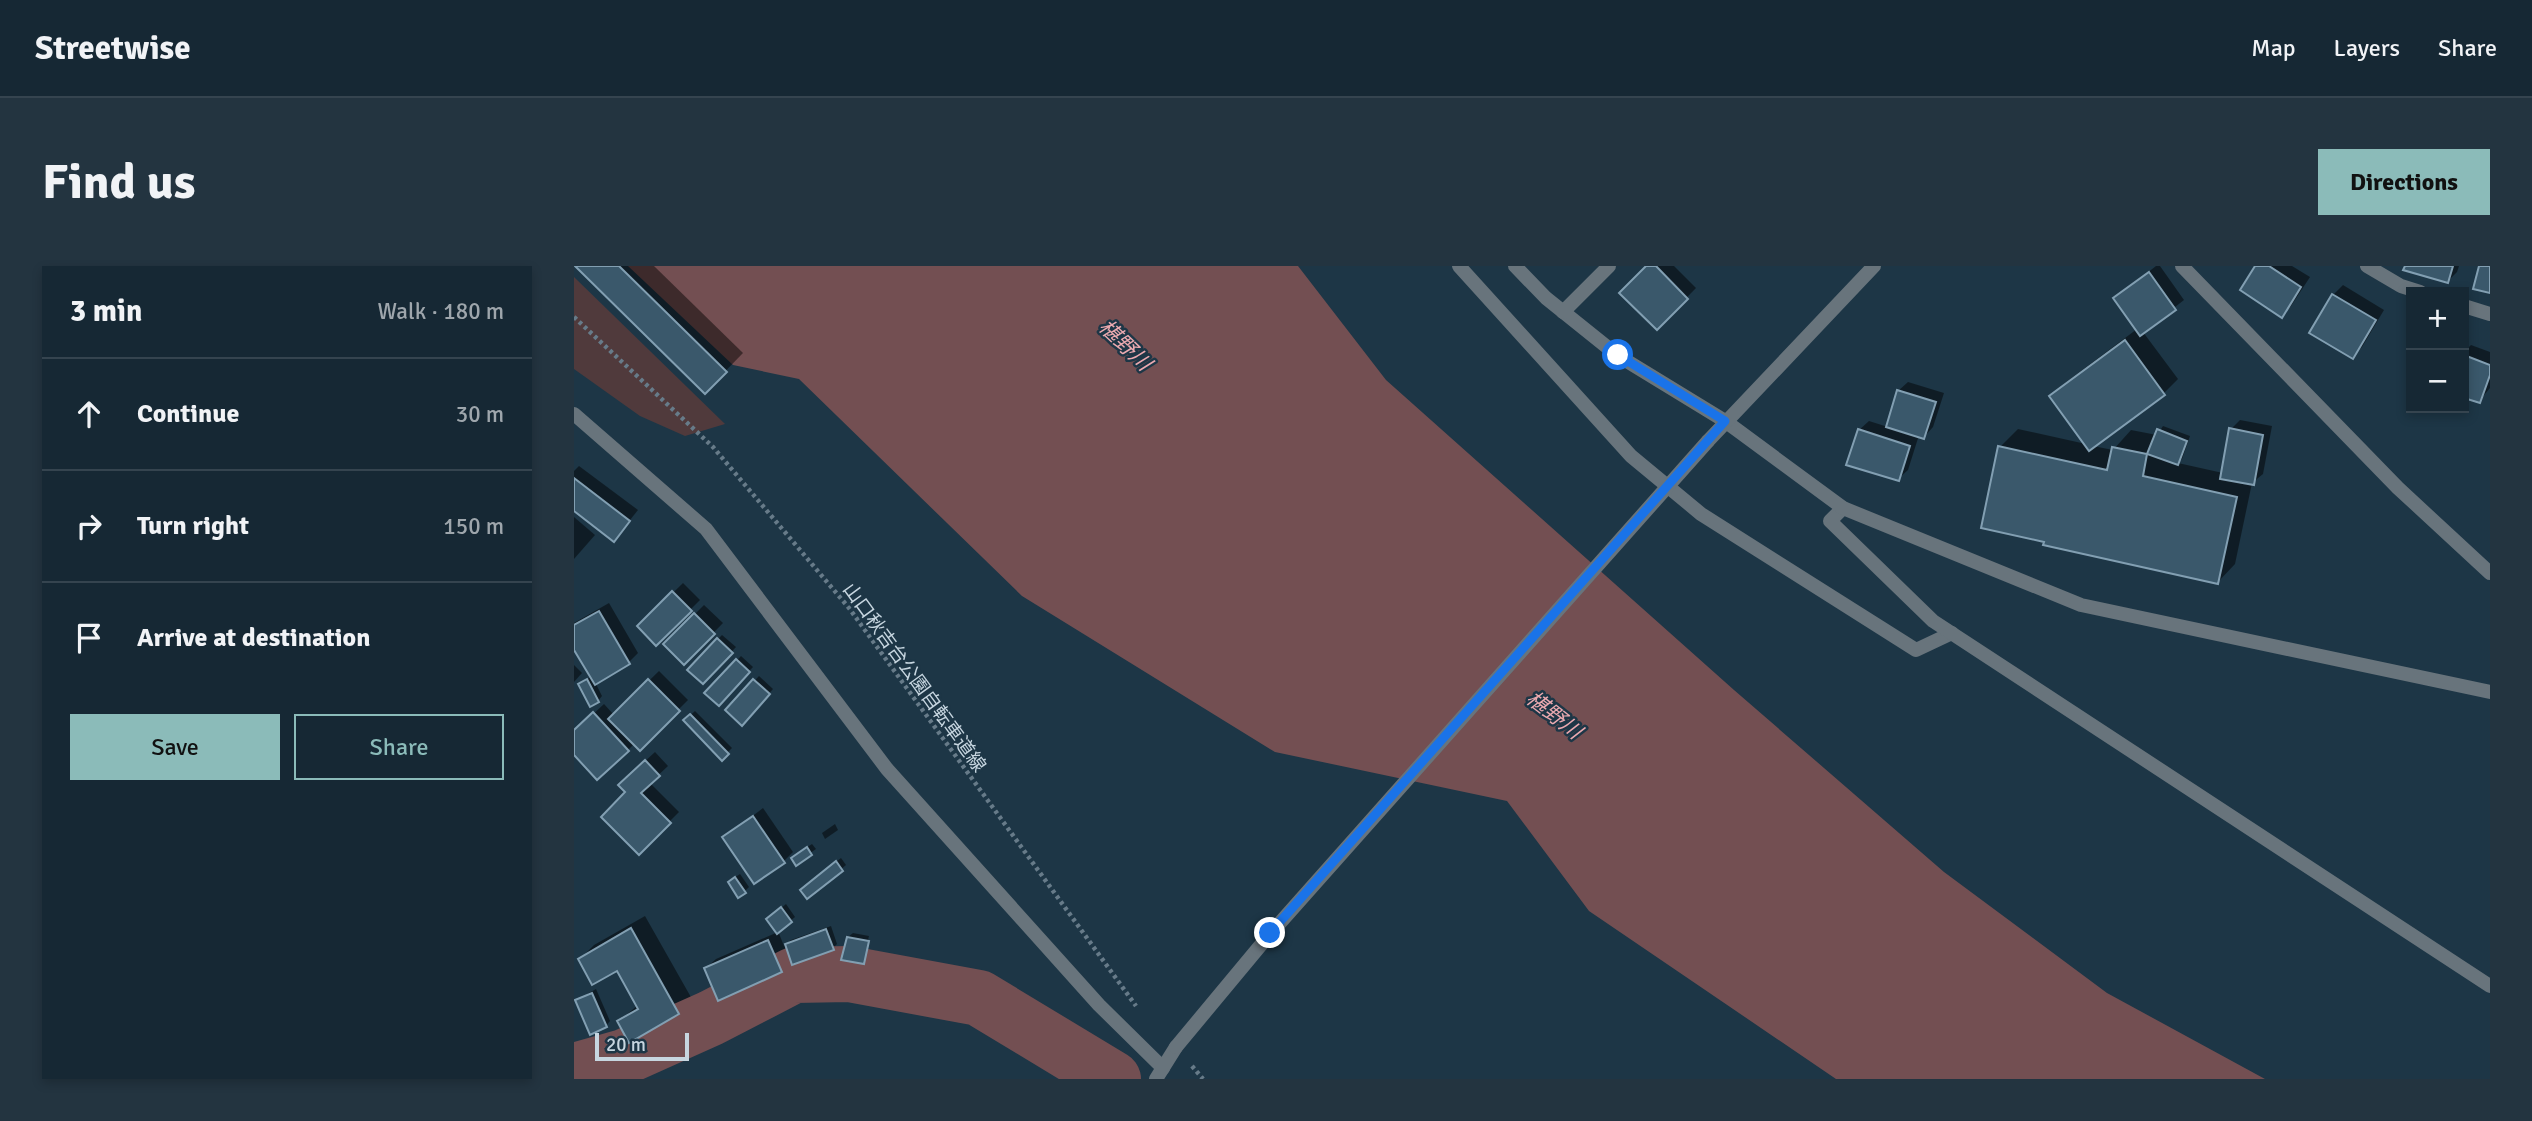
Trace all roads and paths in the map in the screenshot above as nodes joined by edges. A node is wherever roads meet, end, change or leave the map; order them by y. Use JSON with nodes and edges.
{"nodes":[{"id":1,"x":1459,"y":266,"type":"edge"},
{"id":2,"x":1515,"y":266,"type":"edge"},
{"id":3,"x":1609,"y":266,"type":"edge"},
{"id":4,"x":1874,"y":266,"type":"edge"},
{"id":5,"x":2182,"y":266,"type":"edge"},
{"id":6,"x":2367,"y":266,"type":"edge"},
{"id":7,"x":2406,"y":287,"type":"edge"},
{"id":8,"x":2469,"y":308,"type":"edge"},
{"id":9,"x":1563,"y":312,"type":"junction"},
{"id":10,"x":2490,"y":314,"type":"edge"},
{"id":11,"x":574,"y":317,"type":"edge"},
{"id":12,"x":574,"y":414,"type":"edge"},
{"id":13,"x":1725,"y":421,"type":"junction"},
{"id":14,"x":1843,"y":508,"type":"junction"},
{"id":15,"x":2490,"y":573,"type":"edge"},
{"id":16,"x":1952,"y":633,"type":"junction"},
{"id":17,"x":2490,"y":692,"type":"edge"},
{"id":18,"x":2490,"y":986,"type":"edge"},
{"id":19,"x":1138,"y":1009,"type":"dead end"},
{"id":20,"x":1176,"y":1047,"type":"junction"},
{"id":21,"x":1159,"y":1074,"type":"edge"},
{"id":22,"x":1203,"y":1079,"type":"edge"}],
"edges":[{"from":1,"to":16,"type":"street"},
{"from":2,"to":9,"type":"street"},
{"from":3,"to":9,"type":"street"},
{"from":4,"to":13,"type":"street"},
{"from":5,"to":15,"type":"street"},
{"from":6,"to":7,"type":"street"},
{"from":8,"to":10,"type":"street"},
{"from":9,"to":13,"type":"street"},
{"from":11,"to":19,"type":"path","name":"山口秋吉台公園自転車道線"},
{"from":12,"to":21,"type":"street"},
{"from":13,"to":14,"type":"street"},
{"from":13,"to":20,"type":"street","bridge":true},
{"from":14,"to":16,"type":"street"},
{"from":14,"to":17,"type":"street"},
{"from":16,"to":18,"type":"street"},
{"from":20,"to":21,"type":"street"},
{"from":20,"to":22,"type":"path"}]}
